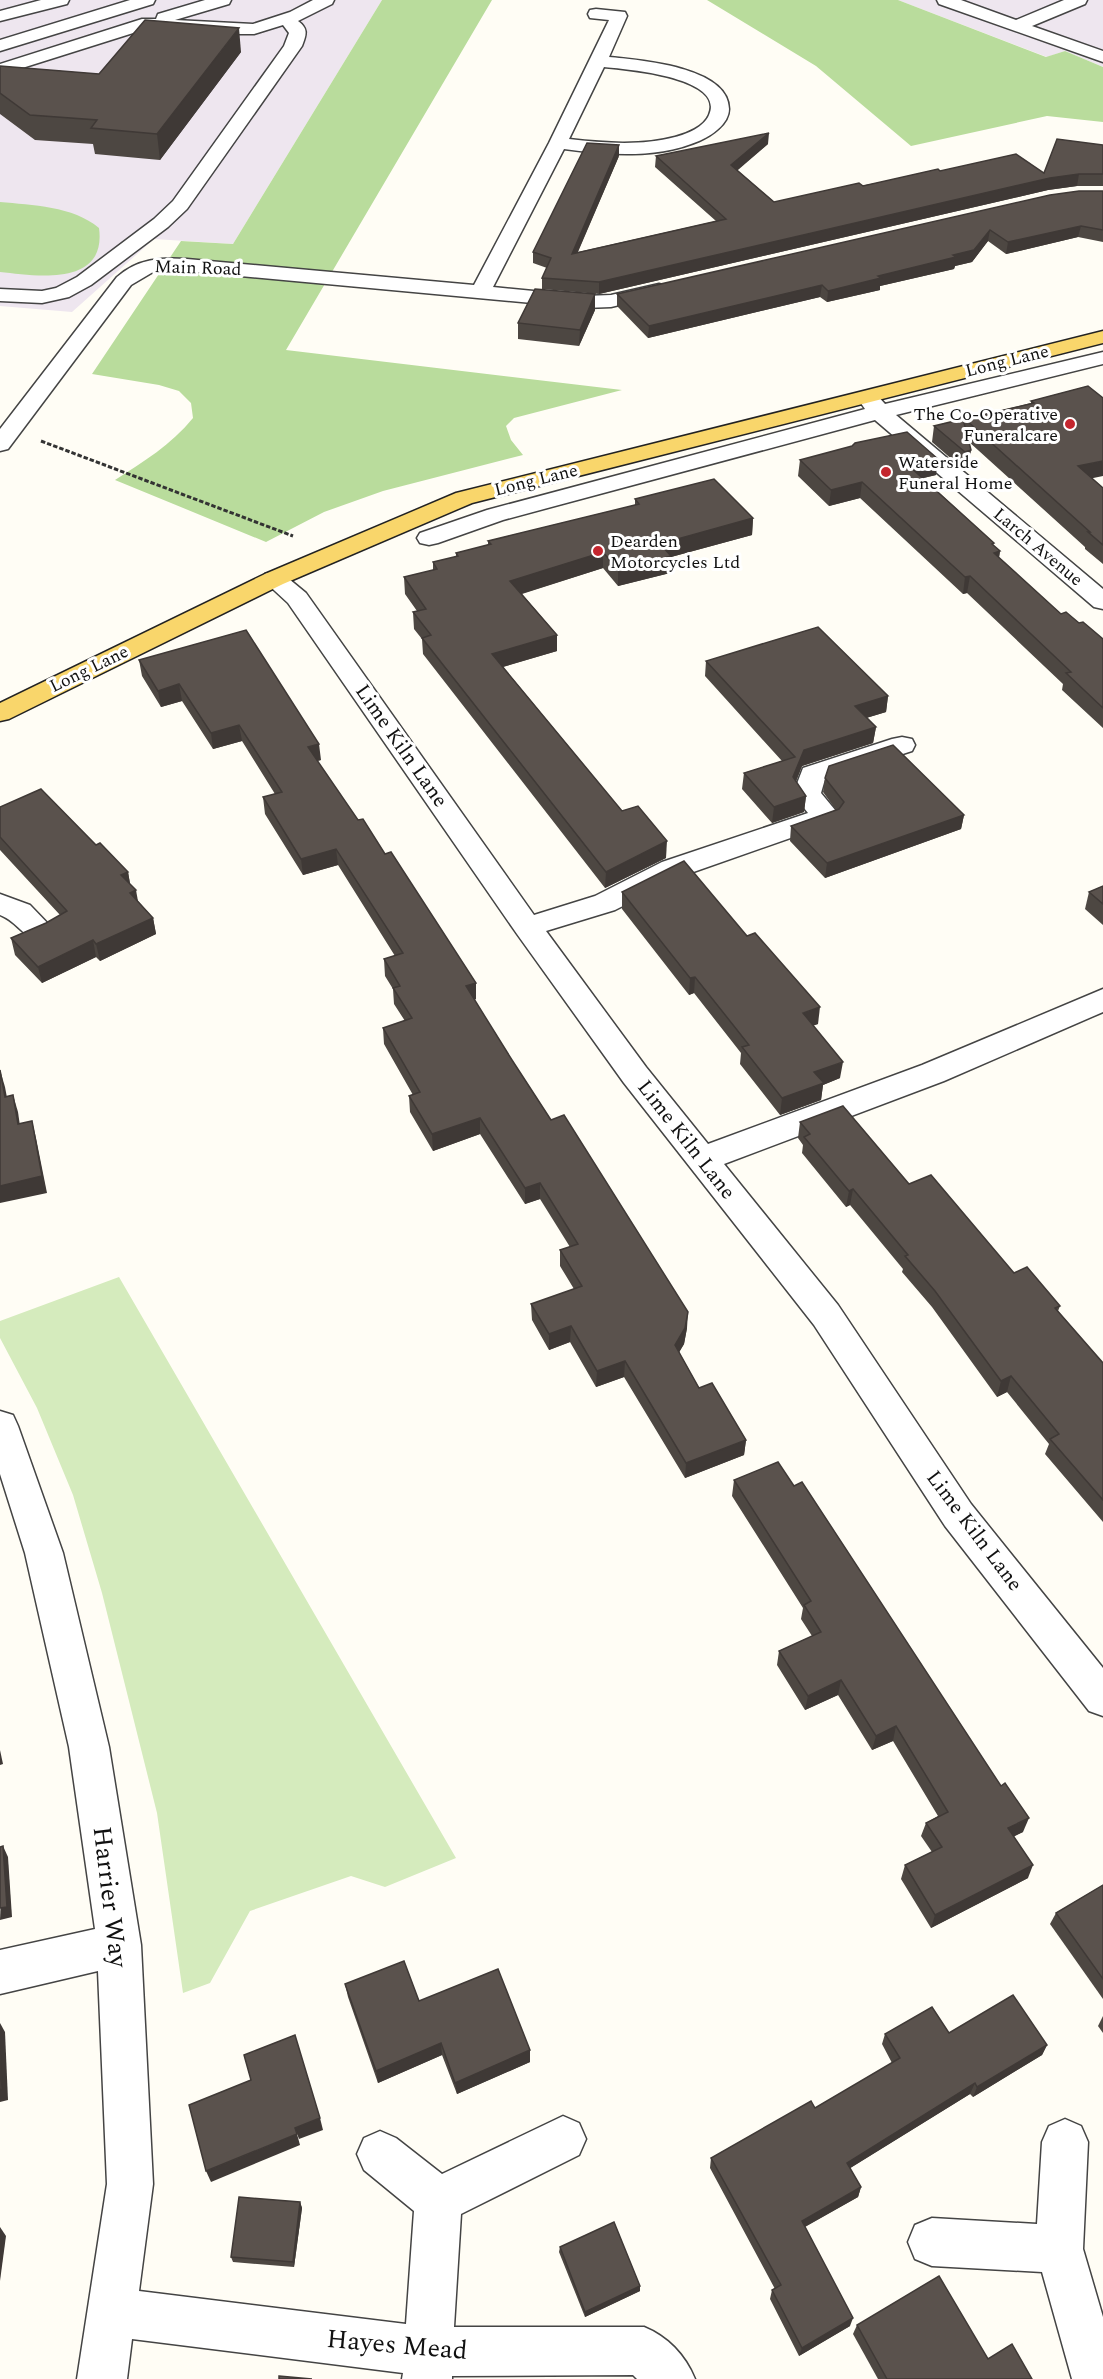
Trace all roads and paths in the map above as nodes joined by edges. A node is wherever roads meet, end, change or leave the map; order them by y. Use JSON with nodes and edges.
{"nodes":[{"id":1,"x":61,"y":0,"type":"edge"},
{"id":2,"x":147,"y":0,"type":"edge"},
{"id":3,"x":223,"y":0,"type":"edge"},
{"id":4,"x":326,"y":0,"type":"edge"},
{"id":5,"x":945,"y":0,"type":"edge"},
{"id":6,"x":1079,"y":0,"type":"edge"},
{"id":7,"x":5,"y":14,"type":"edge"},
{"id":8,"x":596,"y":14,"type":"dead end"},
{"id":9,"x":619,"y":16,"type":"junction"},
{"id":10,"x":640,"y":17,"type":"dead end"},
{"id":11,"x":287,"y":20,"type":"junction"},
{"id":12,"x":148,"y":24,"type":"junction"},
{"id":13,"x":1016,"y":26,"type":"junction"},
{"id":14,"x":0,"y":46,"type":"edge"},
{"id":15,"x":1103,"y":57,"type":"edge"},
{"id":16,"x":598,"y":61,"type":"junction"},
{"id":17,"x":0,"y":70,"type":"edge"},
{"id":18,"x":558,"y":143,"type":"junction"},
{"id":19,"x":680,"y":285,"type":"edge"},
{"id":20,"x":481,"y":291,"type":"junction"},
{"id":21,"x":0,"y":295,"type":"edge"},
{"id":22,"x":1103,"y":337,"type":"edge"},
{"id":23,"x":1103,"y":358,"type":"edge"},
{"id":24,"x":873,"y":404,"type":"junction"},
{"id":25,"x":6,"y":437,"type":"edge"},
{"id":26,"x":429,"y":538,"type":"dead end"},
{"id":27,"x":335,"y":552,"type":"junction"},
{"id":28,"x":274,"y":579,"type":"junction"},
{"id":29,"x":1103,"y":602,"type":"edge"},
{"id":30,"x":0,"y":713,"type":"edge"},
{"id":31,"x":902,"y":745,"type":"dead end"},
{"id":32,"x":0,"y":904,"type":"edge"},
{"id":33,"x":527,"y":927,"type":"junction"},
{"id":34,"x":40,"y":931,"type":"edge"},
{"id":35,"x":1103,"y":1000,"type":"edge"},
{"id":36,"x":701,"y":1160,"type":"junction"},
{"id":37,"x":0,"y":1426,"type":"edge"},
{"id":38,"x":1103,"y":1698,"type":"edge"},
{"id":39,"x":119,"y":1945,"type":"junction"},
{"id":40,"x":0,"y":1972,"type":"edge"},
{"id":41,"x":563,"y":2139,"type":"dead end"},
{"id":42,"x":1065,"y":2142,"type":"dead end"},
{"id":43,"x":380,"y":2154,"type":"dead end"},
{"id":44,"x":438,"y":2201,"type":"junction"},
{"id":45,"x":932,"y":2242,"type":"dead end"},
{"id":46,"x":1059,"y":2249,"type":"junction"},
{"id":47,"x":113,"y":2312,"type":"junction"},
{"id":48,"x":429,"y":2365,"type":"edge"},
{"id":49,"x":102,"y":2379,"type":"edge"},
{"id":50,"x":670,"y":2379,"type":"edge"},
{"id":51,"x":1097,"y":2379,"type":"edge"}],
"edges":[{"from":1,"to":7,"type":"street"},
{"from":2,"to":14,"type":"street"},
{"from":3,"to":12,"type":"street"},
{"from":4,"to":11,"type":"street"},
{"from":5,"to":13,"type":"street"},
{"from":6,"to":13,"type":"street"},
{"from":8,"to":9,"type":"street"},
{"from":9,"to":10,"type":"street"},
{"from":9,"to":16,"type":"street"},
{"from":11,"to":12,"type":"street"},
{"from":11,"to":21,"type":"street"},
{"from":12,"to":17,"type":"street"},
{"from":13,"to":15,"type":"street"},
{"from":16,"to":18,"type":"street"},
{"from":16,"to":18,"type":"street"},
{"from":18,"to":20,"type":"street"},
{"from":19,"to":20,"type":"street","name":"Main Road"},
{"from":20,"to":25,"type":"street","name":"Main Road"},
{"from":22,"to":24,"type":"main road","name":"Long Lane"},
{"from":23,"to":24,"type":"street"},
{"from":24,"to":26,"type":"street"},
{"from":24,"to":27,"type":"main road","name":"Long Lane"},
{"from":24,"to":29,"type":"street","name":"Larch Avenue"},
{"from":25,"to":27,"type":"path"},
{"from":27,"to":28,"type":"main road","name":"Long Lane"},
{"from":28,"to":30,"type":"main road","name":"Long Lane"},
{"from":28,"to":33,"type":"street","name":"Lime Kiln Lane"},
{"from":31,"to":33,"type":"street"},
{"from":32,"to":34,"type":"street"},
{"from":33,"to":36,"type":"street","name":"Lime Kiln Lane"},
{"from":35,"to":36,"type":"street"},
{"from":36,"to":38,"type":"street","name":"Lime Kiln Lane"},
{"from":37,"to":39,"type":"street","name":"Harrier Way"},
{"from":39,"to":40,"type":"street"},
{"from":39,"to":47,"type":"street","name":"Harrier Way"},
{"from":41,"to":44,"type":"street"},
{"from":42,"to":46,"type":"street"},
{"from":43,"to":44,"type":"street"},
{"from":44,"to":48,"type":"street"},
{"from":45,"to":46,"type":"street"},
{"from":46,"to":51,"type":"street"},
{"from":47,"to":48,"type":"street","name":"Hayes Mead"},
{"from":47,"to":49,"type":"street","name":"Harrier Way"},
{"from":48,"to":50,"type":"street","name":"Hayes Mead"}]}
